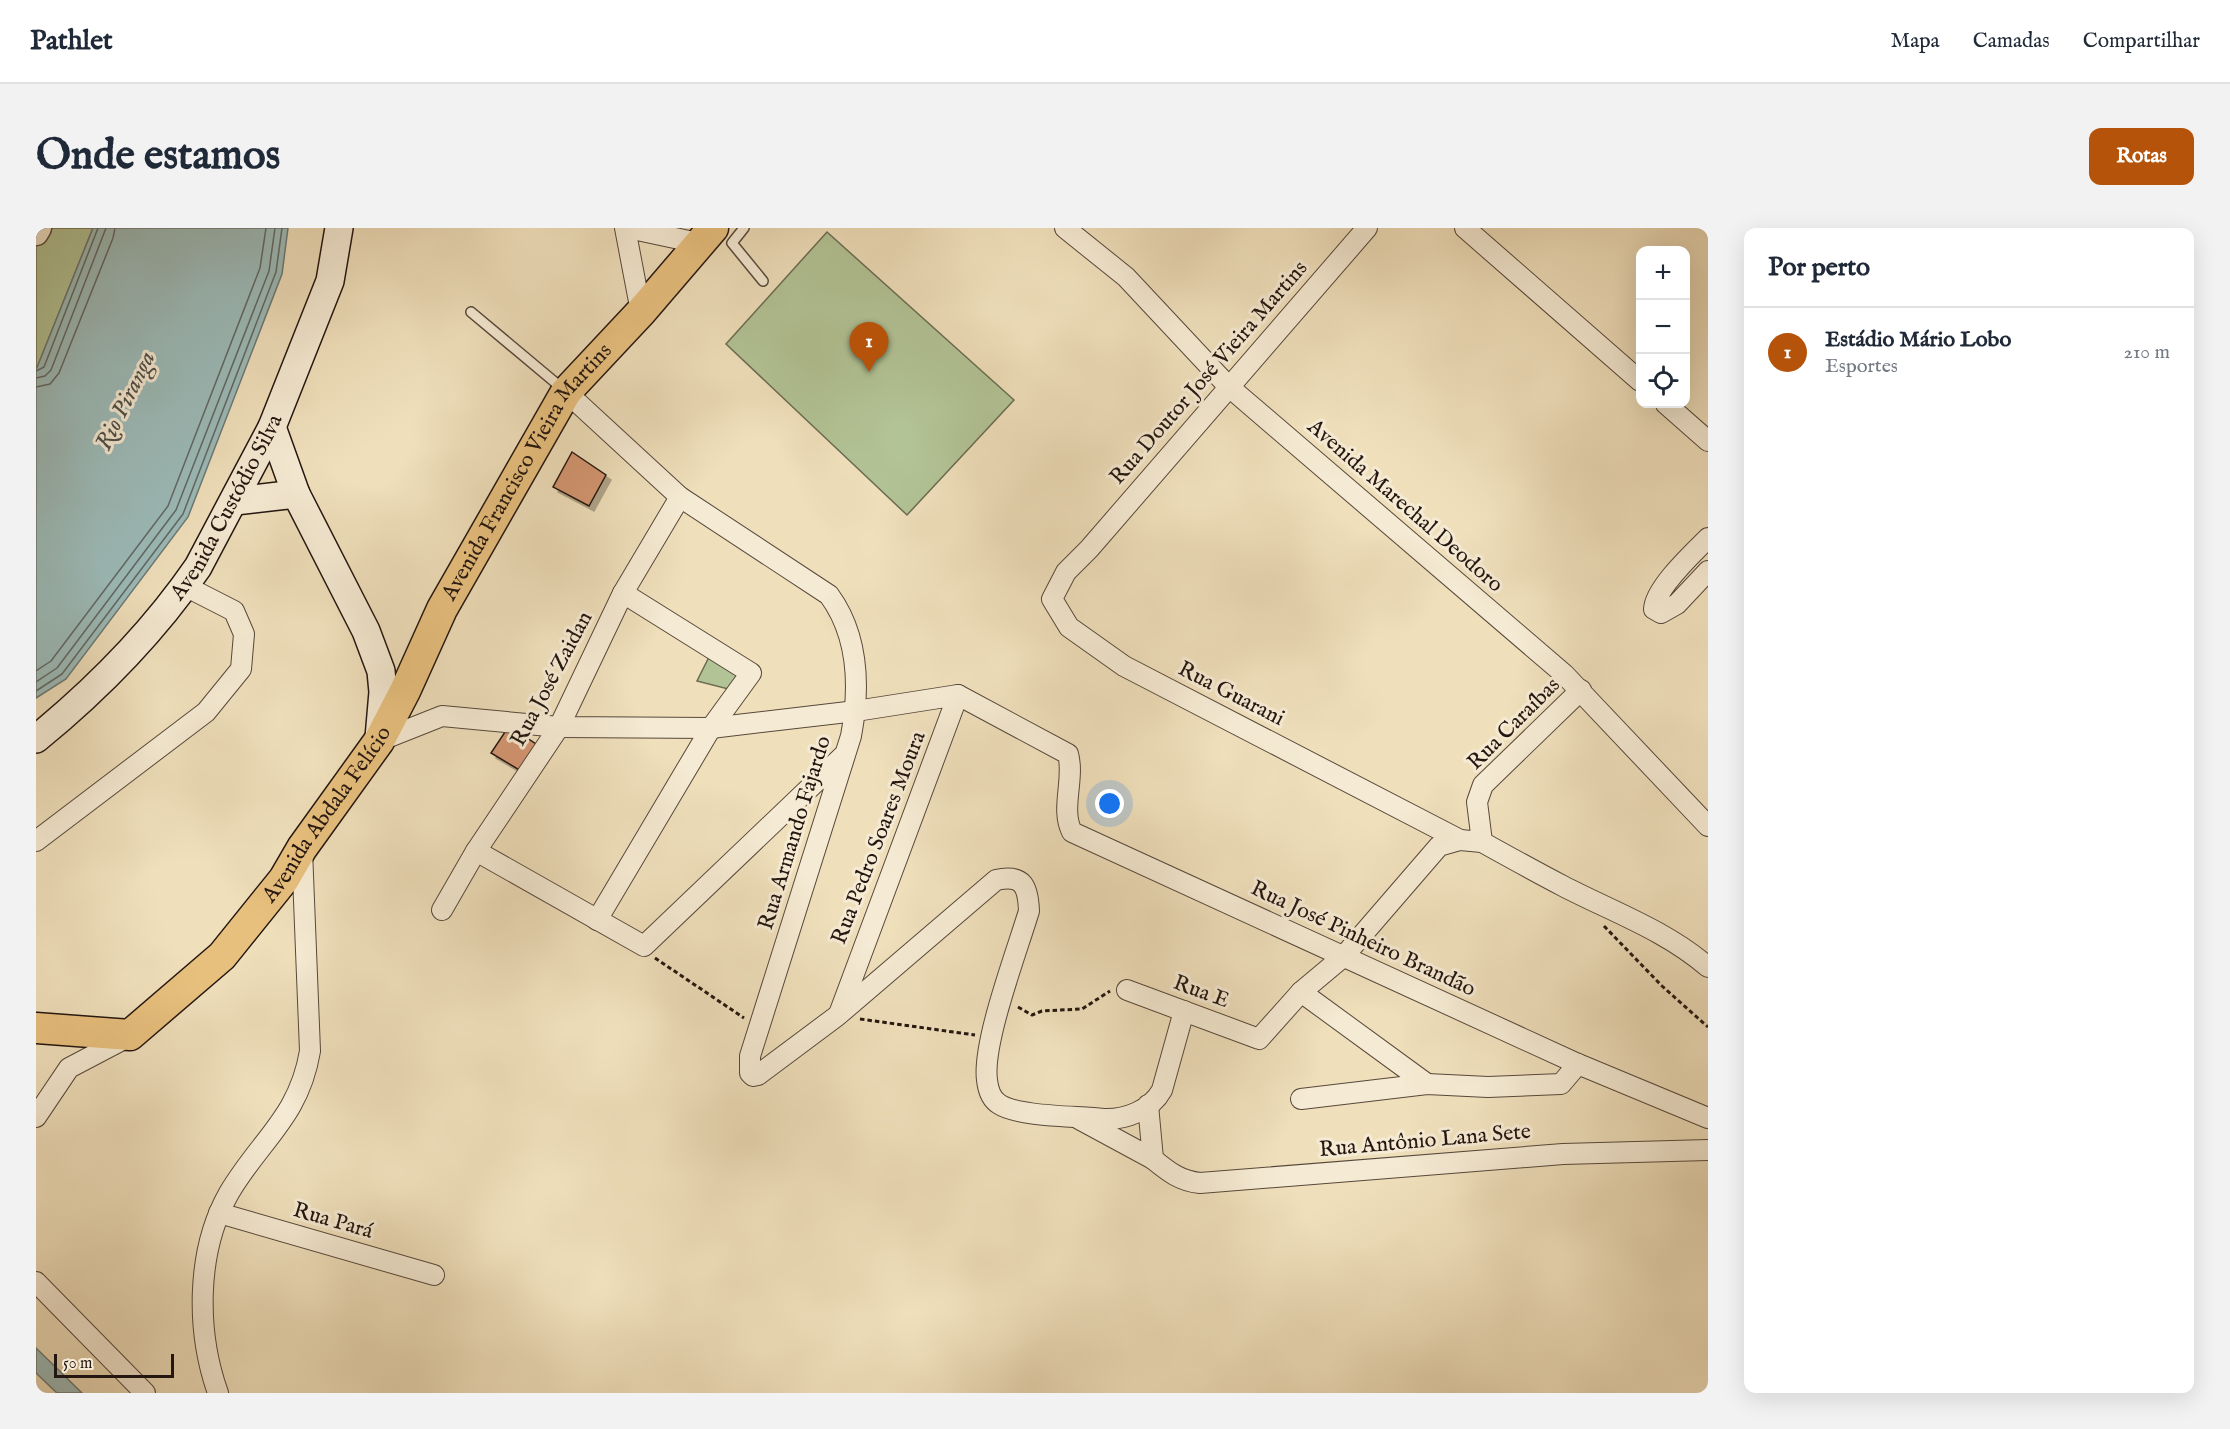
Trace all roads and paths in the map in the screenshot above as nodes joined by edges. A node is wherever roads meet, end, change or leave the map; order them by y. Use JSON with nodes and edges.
{"nodes":[{"id":1,"x":39,"y":228,"type":"edge"},
{"id":2,"x":339,"y":228,"type":"edge"},
{"id":3,"x":626,"y":228,"type":"edge"},
{"id":4,"x":744,"y":228,"type":"edge"},
{"id":5,"x":1065,"y":228,"type":"edge"},
{"id":6,"x":1367,"y":228,"type":"edge"},
{"id":7,"x":1465,"y":228,"type":"edge"},
{"id":8,"x":36,"y":233,"type":"edge"},
{"id":9,"x":705,"y":236,"type":"edge"},
{"id":10,"x":763,"y":281,"type":"dead end"},
{"id":11,"x":471,"y":312,"type":"dead end"},
{"id":12,"x":641,"y":312,"type":"junction"},
{"id":13,"x":1636,"y":377,"type":"edge"},
{"id":14,"x":1228,"y":386,"type":"junction"},
{"id":15,"x":566,"y":392,"type":"junction"},
{"id":16,"x":1671,"y":408,"type":"edge"},
{"id":17,"x":272,"y":427,"type":"junction"},
{"id":18,"x":1708,"y":441,"type":"edge"},
{"id":19,"x":296,"y":494,"type":"junction"},
{"id":20,"x":680,"y":497,"type":"junction"},
{"id":21,"x":232,"y":506,"type":"junction"},
{"id":22,"x":1708,"y":538,"type":"edge"},
{"id":23,"x":1089,"y":549,"type":"joint"},
{"id":24,"x":1708,"y":571,"type":"edge"},
{"id":25,"x":191,"y":576,"type":"junction"},
{"id":26,"x":623,"y":593,"type":"junction"},
{"id":27,"x":1581,"y":690,"type":"junction"},
{"id":28,"x":958,"y":695,"type":"junction"},
{"id":29,"x":856,"y":711,"type":"junction"},
{"id":30,"x":559,"y":727,"type":"junction"},
{"id":31,"x":711,"y":728,"type":"junction"},
{"id":32,"x":36,"y":739,"type":"edge"},
{"id":33,"x":379,"y":741,"type":"junction"},
{"id":34,"x":845,"y":754,"type":"junction"},
{"id":35,"x":1708,"y":826,"type":"edge"},
{"id":36,"x":1460,"y":840,"type":"junction"},
{"id":37,"x":36,"y":841,"type":"edge"},
{"id":38,"x":1482,"y":842,"type":"junction"},
{"id":39,"x":302,"y":848,"type":"junction"},
{"id":40,"x":476,"y":851,"type":"junction"},
{"id":41,"x":441,"y":910,"type":"dead end"},
{"id":42,"x":597,"y":920,"type":"junction"},
{"id":43,"x":1597,"y":920,"type":"dead end"},
{"id":44,"x":644,"y":946,"type":"junction"},
{"id":45,"x":1344,"y":956,"type":"junction"},
{"id":46,"x":1708,"y":967,"type":"edge"},
{"id":47,"x":1126,"y":990,"type":"joint"},
{"id":48,"x":1301,"y":992,"type":"junction"},
{"id":49,"x":1003,"y":999,"type":"junction"},
{"id":50,"x":1184,"y":1011,"type":"junction"},
{"id":51,"x":837,"y":1016,"type":"junction"},
{"id":52,"x":1708,"y":1027,"type":"edge"},
{"id":53,"x":36,"y":1028,"type":"edge"},
{"id":54,"x":759,"y":1028,"type":"junction"},
{"id":55,"x":130,"y":1035,"type":"junction"},
{"id":56,"x":992,"y":1037,"type":"junction"},
{"id":57,"x":1578,"y":1064,"type":"junction"},
{"id":58,"x":1427,"y":1084,"type":"junction"},
{"id":59,"x":1301,"y":1099,"type":"dead end"},
{"id":60,"x":1148,"y":1105,"type":"junction"},
{"id":61,"x":1072,"y":1116,"type":"junction"},
{"id":62,"x":36,"y":1117,"type":"edge"},
{"id":63,"x":1708,"y":1118,"type":"edge"},
{"id":64,"x":1708,"y":1150,"type":"edge"},
{"id":65,"x":1153,"y":1159,"type":"junction"},
{"id":66,"x":219,"y":1214,"type":"junction"},
{"id":67,"x":434,"y":1275,"type":"dead end"},
{"id":68,"x":36,"y":1282,"type":"edge"},
{"id":69,"x":145,"y":1393,"type":"edge"},
{"id":70,"x":218,"y":1393,"type":"edge"}],
"edges":[{"from":1,"to":8,"type":"street"},
{"from":2,"to":17,"type":"main road","name":"Avenida Custódio Silva"},
{"from":3,"to":9,"type":"street"},
{"from":3,"to":12,"type":"street"},
{"from":4,"to":10,"type":"lane"},
{"from":5,"to":14,"type":"street","name":"Avenida Marechal Deodoro"},
{"from":6,"to":14,"type":"street","name":"Rua Doutor José Vieira Martins"},
{"from":7,"to":13,"type":"street"},
{"from":9,"to":12,"type":"main road","name":"Avenida Francisco Vieira Martins"},
{"from":11,"to":15,"type":"lane"},
{"from":12,"to":15,"type":"main road","name":"Avenida Francisco Vieira Martins"},
{"from":14,"to":23,"type":"street","name":"Rua Doutor José Vieira Martins"},
{"from":14,"to":27,"type":"street","name":"Avenida Marechal Deodoro"},
{"from":15,"to":20,"type":"street","name":"Rua Armando Fajardo"},
{"from":15,"to":33,"type":"main road","name":"Avenida Francisco Vieira Martins"},
{"from":16,"to":18,"type":"street"},
{"from":17,"to":19,"type":"main road","name":"Avenida Abdala Felício"},
{"from":17,"to":21,"type":"main road","name":"Avenida Custódio Silva"},
{"from":19,"to":21,"type":"main road"},
{"from":19,"to":33,"type":"main road","name":"Avenida Abdala Felício"},
{"from":20,"to":26,"type":"street","name":"Rua José Zaidan"},
{"from":20,"to":29,"type":"street","name":"Rua Armando Fajardo"},
{"from":21,"to":25,"type":"main road","name":"Avenida Custódio Silva"},
{"from":22,"to":24,"type":"street"},
{"from":23,"to":36,"type":"street","name":"Rua Guarani"},
{"from":25,"to":32,"type":"main road","name":"Avenida Custódio Silva"},
{"from":25,"to":37,"type":"street"},
{"from":26,"to":30,"type":"street","name":"Rua José Zaidan"},
{"from":26,"to":31,"type":"street"},
{"from":27,"to":35,"type":"street","name":"Avenida Marechal Deodoro"},
{"from":27,"to":38,"type":"street","name":"Rua Caraíbas"},
{"from":28,"to":29,"type":"street"},
{"from":28,"to":45,"type":"street","name":"Rua José Pinheiro Brandão"},
{"from":28,"to":51,"type":"street","name":"Rua Pedro Soares Moura"},
{"from":29,"to":31,"type":"street"},
{"from":29,"to":34,"type":"street","name":"Rua Armando Fajardo"},
{"from":30,"to":31,"type":"street"},
{"from":30,"to":33,"type":"street"},
{"from":30,"to":40,"type":"street","name":"Rua José Zaidan"},
{"from":31,"to":42,"type":"street"},
{"from":33,"to":39,"type":"main road","name":"Avenida Abdala Felício"},
{"from":34,"to":44,"type":"street"},
{"from":34,"to":54,"type":"street","name":"Rua Armando Fajardo"},
{"from":36,"to":38,"type":"street"},
{"from":36,"to":45,"type":"street"},
{"from":38,"to":46,"type":"street"},
{"from":39,"to":55,"type":"main road","name":"Avenida Abdala Felício"},
{"from":39,"to":66,"type":"street"},
{"from":40,"to":41,"type":"street","name":"Rua José Zaidan"},
{"from":40,"to":42,"type":"street"},
{"from":42,"to":44,"type":"street"},
{"from":43,"to":52,"type":"path"},
{"from":44,"to":54,"type":"path"},
{"from":45,"to":48,"type":"street"},
{"from":45,"to":57,"type":"street","name":"Rua José Pinheiro Brandão"},
{"from":47,"to":49,"type":"path"},
{"from":47,"to":50,"type":"street","name":"Rua E"},
{"from":48,"to":50,"type":"street","name":"Rua E"},
{"from":48,"to":58,"type":"street"},
{"from":49,"to":51,"type":"street","name":"Rua Armando Fajardo"},
{"from":49,"to":56,"type":"street"},
{"from":50,"to":60,"type":"street"},
{"from":51,"to":54,"type":"street","name":"Rua Armando Fajardo"},
{"from":51,"to":56,"type":"path"},
{"from":53,"to":55,"type":"main road"},
{"from":55,"to":62,"type":"street"},
{"from":56,"to":61,"type":"street"},
{"from":57,"to":58,"type":"street"},
{"from":57,"to":63,"type":"street","name":"Rua José Pinheiro Brandão"},
{"from":58,"to":59,"type":"street"},
{"from":60,"to":61,"type":"street"},
{"from":60,"to":65,"type":"street"},
{"from":61,"to":65,"type":"street","name":"Rua Antônio Lana Sete"},
{"from":64,"to":65,"type":"street","name":"Rua Antônio Lana Sete"},
{"from":66,"to":67,"type":"street","name":"Rua Pará"},
{"from":66,"to":70,"type":"street"},
{"from":68,"to":69,"type":"street"}]}
